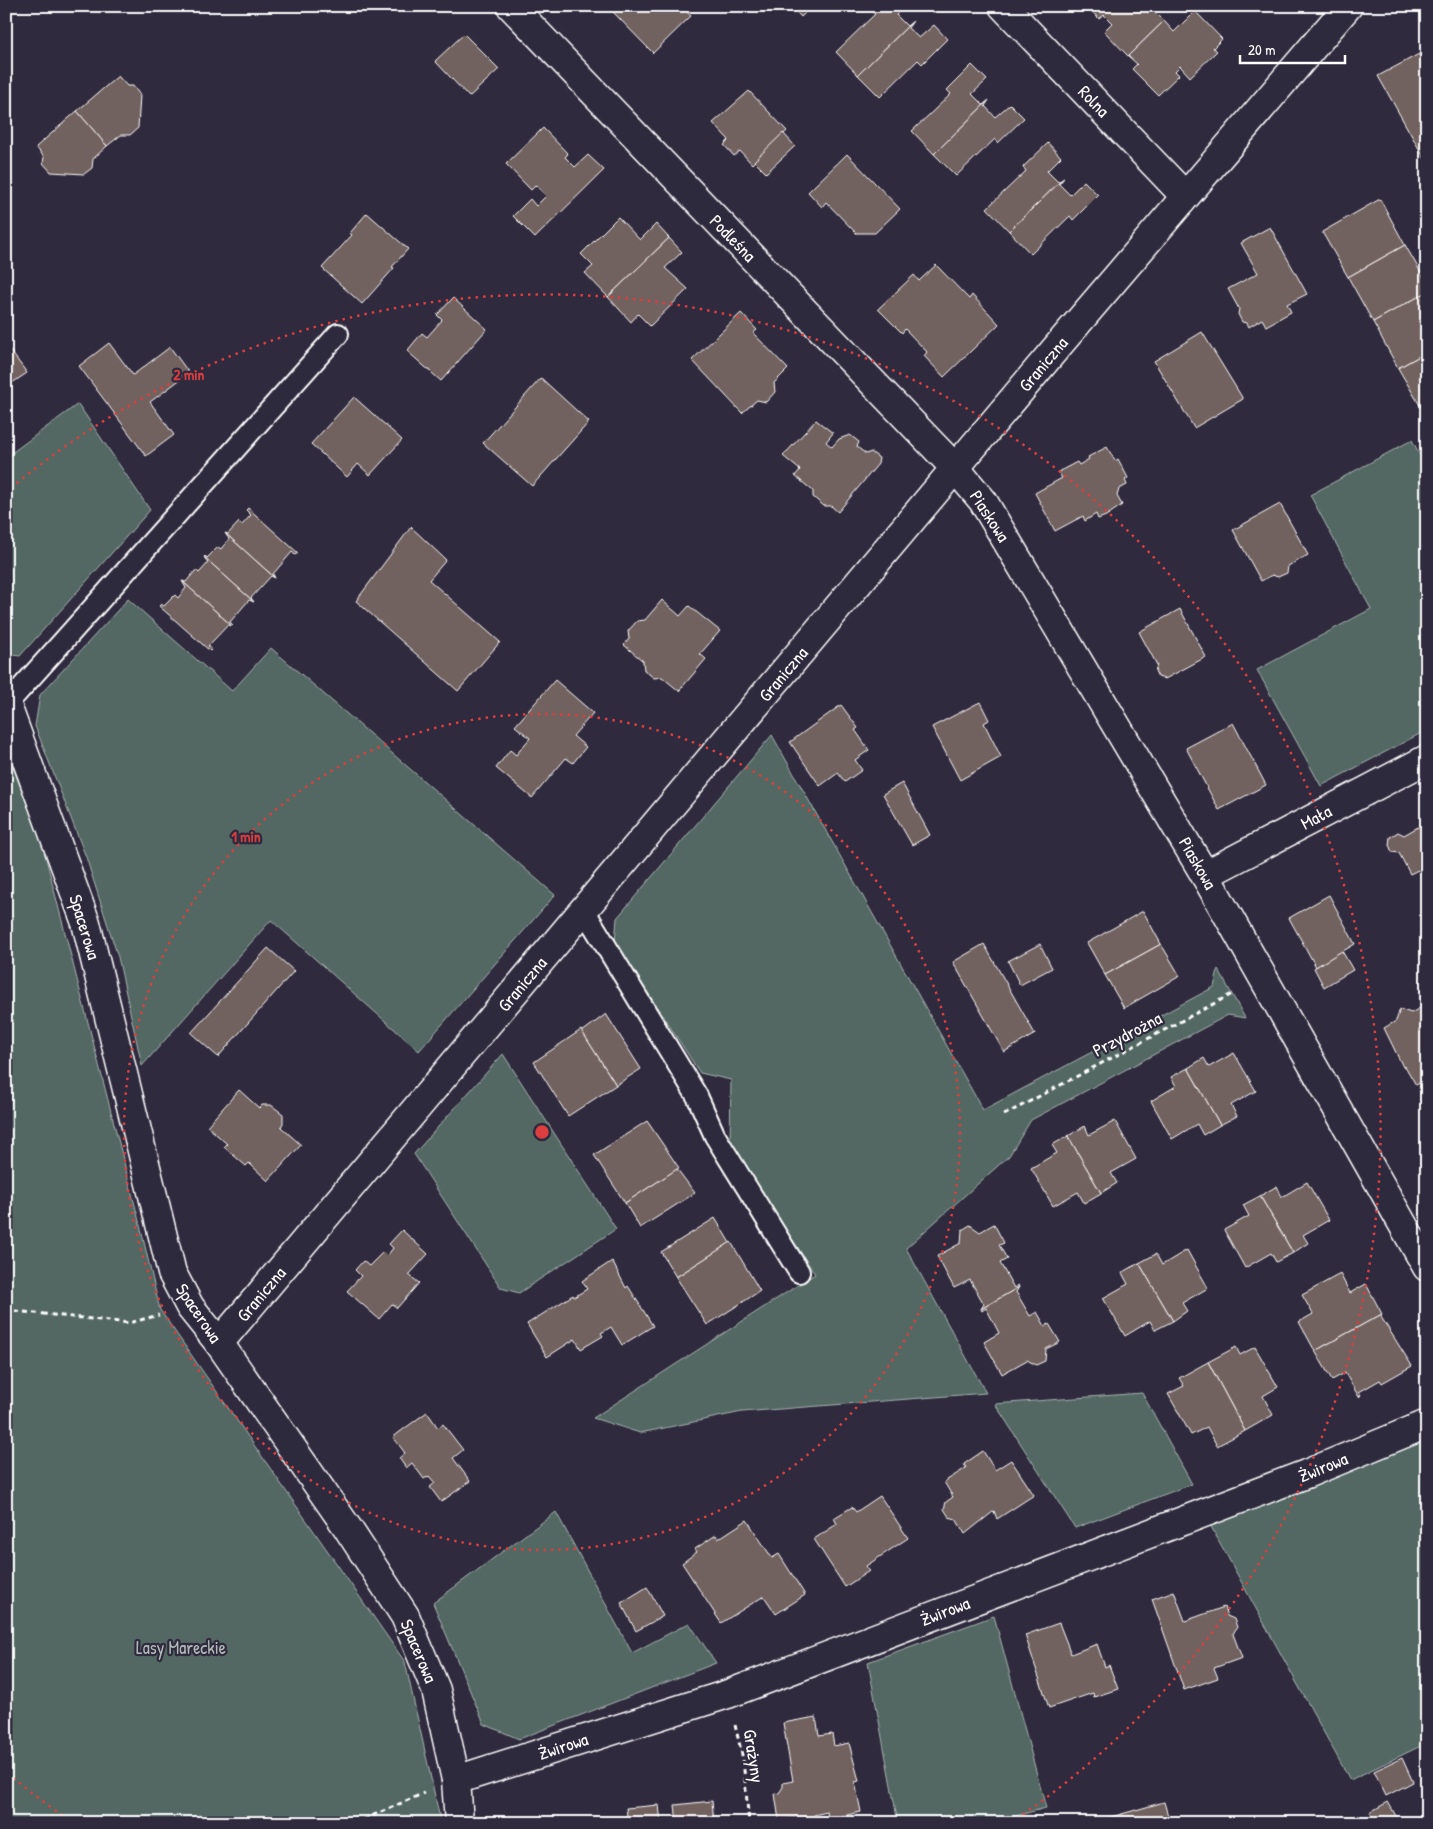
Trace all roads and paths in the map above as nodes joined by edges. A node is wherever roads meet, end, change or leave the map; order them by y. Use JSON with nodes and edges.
{"nodes":[{"id":1,"x":511,"y":6,"type":"edge"},
{"id":2,"x":1003,"y":6,"type":"edge"},
{"id":3,"x":1348,"y":6,"type":"edge"},
{"id":4,"x":1185,"y":196,"type":"junction"},
{"id":5,"x":338,"y":334,"type":"dead end"},
{"id":6,"x":956,"y":469,"type":"junction"},
{"id":7,"x":7,"y":704,"type":"edge"},
{"id":8,"x":1427,"y":759,"type":"edge"},
{"id":9,"x":1205,"y":874,"type":"junction"},
{"id":10,"x":584,"y":910,"type":"junction"},
{"id":11,"x":1263,"y":977,"type":"junction"},
{"id":12,"x":1004,"y":1115,"type":"dead end"},
{"id":13,"x":1427,"y":1267,"type":"edge"},
{"id":14,"x":799,"y":1272,"type":"dead end"},
{"id":15,"x":190,"y":1307,"type":"junction"},
{"id":16,"x":6,"y":1310,"type":"edge"},
{"id":17,"x":219,"y":1343,"type":"junction"},
{"id":18,"x":1427,"y":1424,"type":"edge"},
{"id":19,"x":728,"y":1694,"type":"junction"},
{"id":20,"x":456,"y":1780,"type":"junction"},
{"id":21,"x":356,"y":1823,"type":"edge"},
{"id":22,"x":459,"y":1823,"type":"edge"},
{"id":23,"x":749,"y":1823,"type":"edge"}],
"edges":[{"from":1,"to":6,"type":"street","name":"Podleśna"},
{"from":2,"to":4,"type":"street","name":"Rolna"},
{"from":3,"to":4,"type":"street","name":"Graniczna"},
{"from":4,"to":6,"type":"street","name":"Graniczna"},
{"from":5,"to":7,"type":"lane"},
{"from":6,"to":9,"type":"street","name":"Piaskowa"},
{"from":6,"to":10,"type":"street","name":"Graniczna"},
{"from":7,"to":15,"type":"street","name":"Spacerowa"},
{"from":8,"to":9,"type":"street","name":"Mała"},
{"from":9,"to":11,"type":"street","name":"Piaskowa"},
{"from":10,"to":14,"type":"lane"},
{"from":10,"to":17,"type":"street","name":"Graniczna"},
{"from":11,"to":12,"type":"path","name":"Przydrożna"},
{"from":11,"to":13,"type":"street","name":"Piaskowa"},
{"from":15,"to":16,"type":"path"},
{"from":15,"to":17,"type":"street","name":"Spacerowa"},
{"from":17,"to":20,"type":"street","name":"Spacerowa"},
{"from":18,"to":19,"type":"street","name":"Żwirowa"},
{"from":19,"to":20,"type":"street","name":"Żwirowa"},
{"from":19,"to":23,"type":"path","name":"Grażyny"},
{"from":20,"to":21,"type":"path"},
{"from":20,"to":22,"type":"street","name":"Spacerowa"}]}
